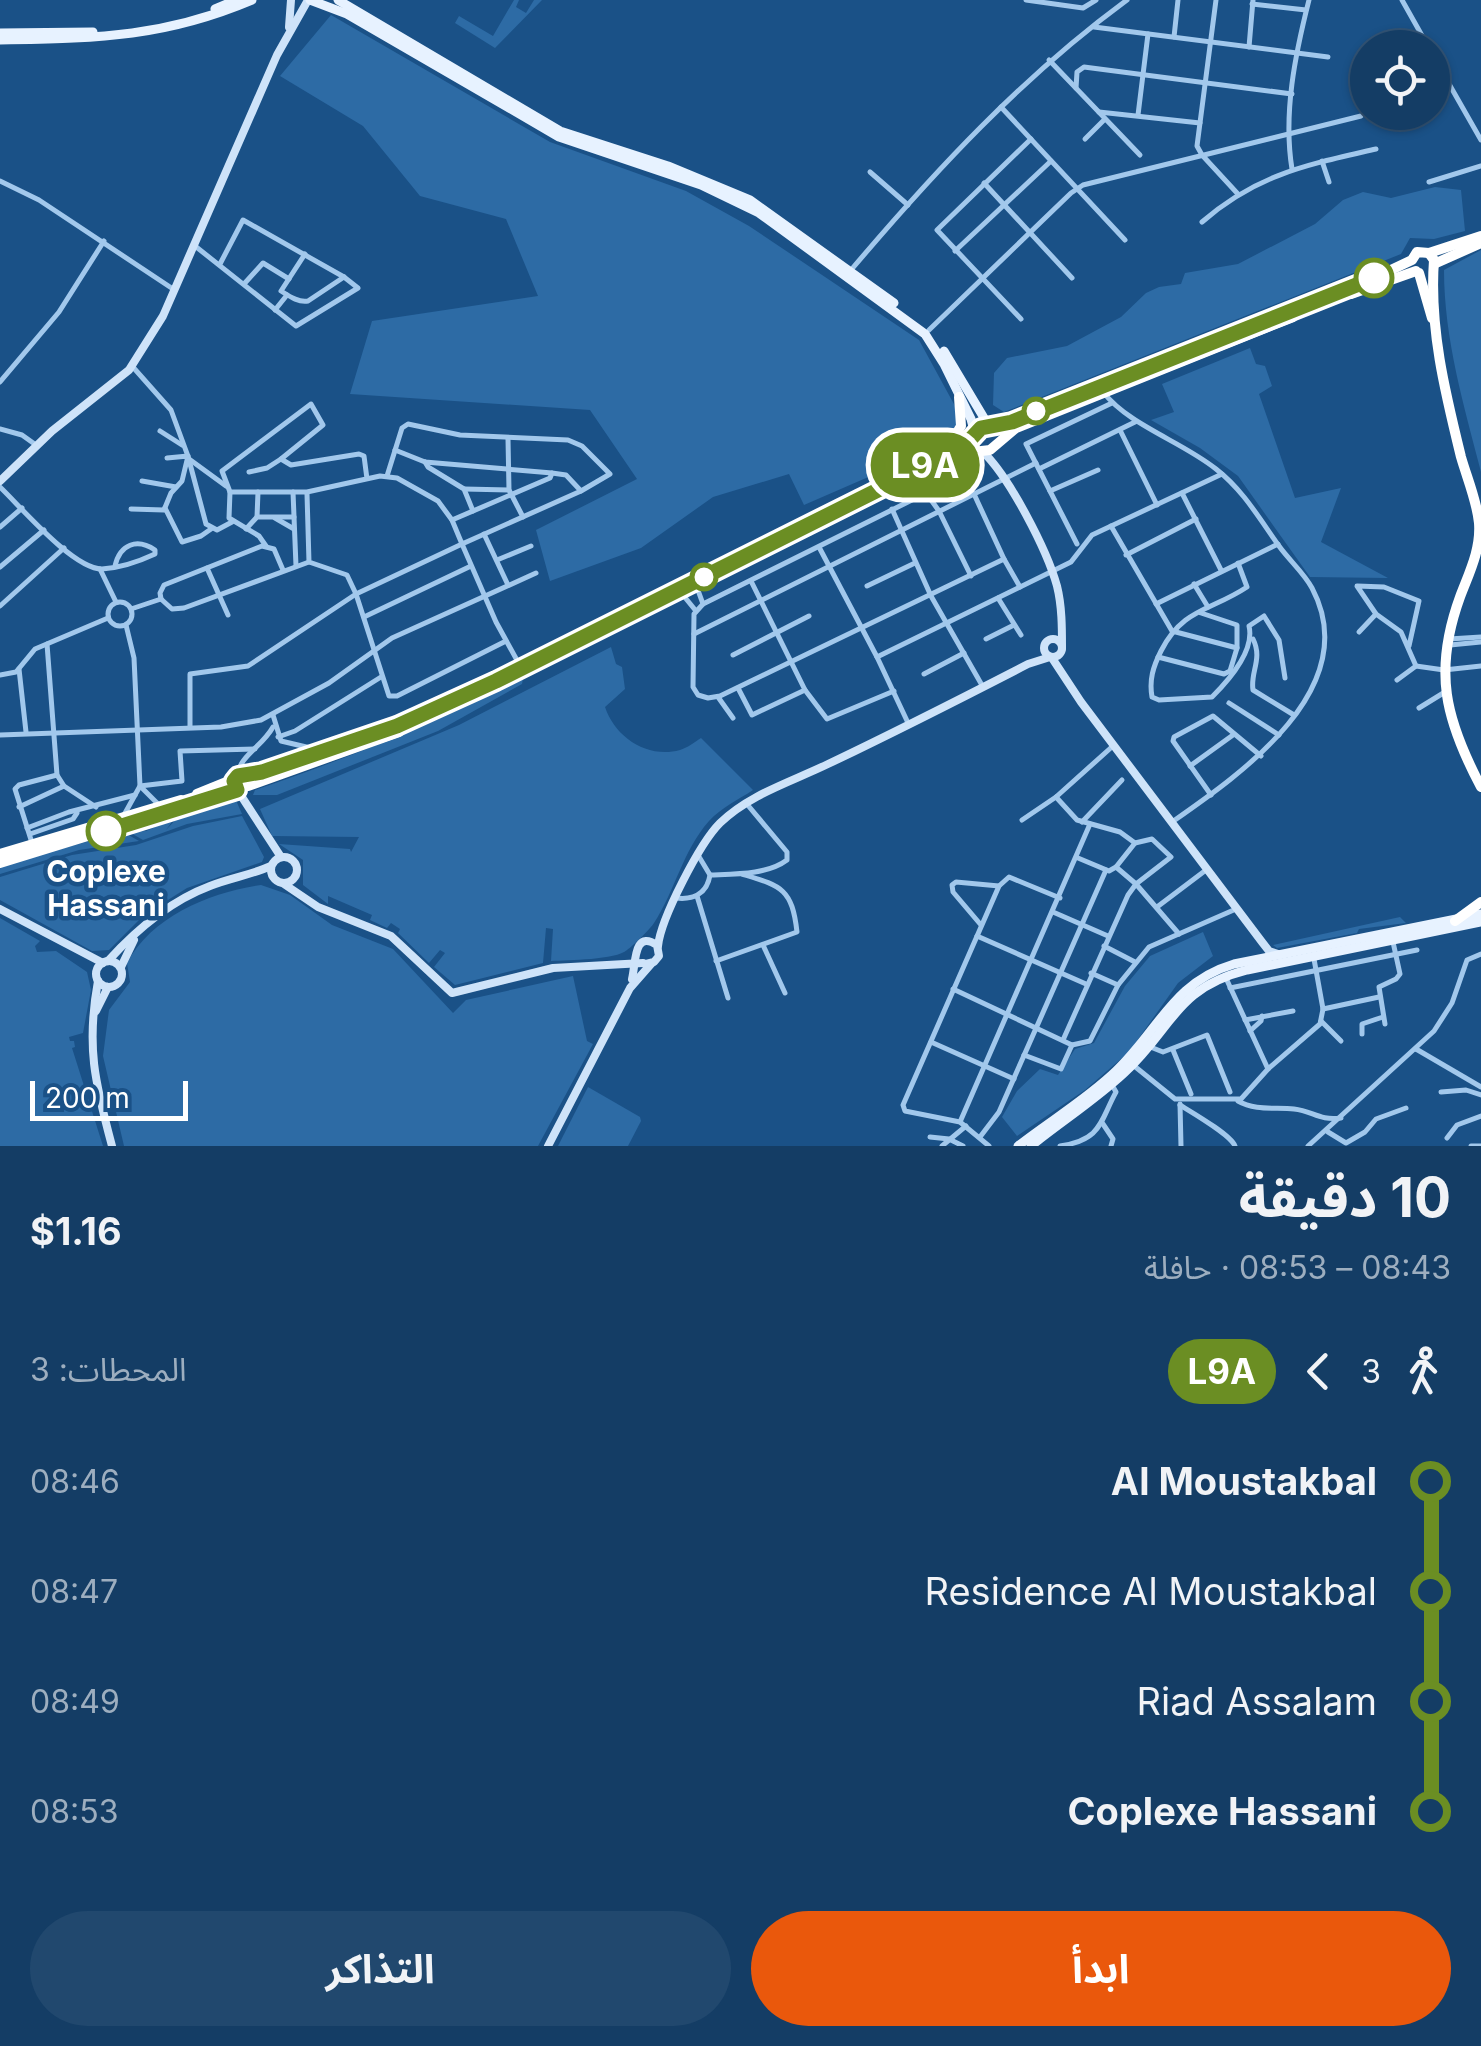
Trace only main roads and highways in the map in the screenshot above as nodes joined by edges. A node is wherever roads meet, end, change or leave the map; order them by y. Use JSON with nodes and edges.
{"nodes":[{"id":1,"x":236,"y":0,"type":"edge"},
{"id":2,"x":252,"y":0,"type":"edge"},
{"id":3,"x":294,"y":0,"type":"edge"},
{"id":4,"x":309,"y":0,"type":"edge"},
{"id":5,"x":338,"y":0,"type":"edge"},
{"id":6,"x":0,"y":36,"type":"edge"},
{"id":7,"x":1481,"y":239,"type":"edge"},
{"id":8,"x":1432,"y":261,"type":"junction"},
{"id":9,"x":1415,"y":268,"type":"junction"},
{"id":10,"x":1434,"y":324,"type":"junction"},
{"id":11,"x":1101,"y":388,"type":"junction"},
{"id":12,"x":959,"y":398,"type":"junction"},
{"id":13,"x":990,"y":428,"type":"junction"},
{"id":14,"x":974,"y":435,"type":"junction"},
{"id":15,"x":998,"y":443,"type":"junction"},
{"id":16,"x":981,"y":450,"type":"junction"},
{"id":17,"x":940,"y":457,"type":"junction"},
{"id":18,"x":696,"y":585,"type":"junction"},
{"id":19,"x":523,"y":671,"type":"junction"},
{"id":20,"x":241,"y":783,"type":"junction"},
{"id":21,"x":1481,"y":787,"type":"edge"},
{"id":22,"x":0,"y":854,"type":"edge"},
{"id":23,"x":0,"y":863,"type":"edge"},
{"id":24,"x":1481,"y":902,"type":"edge"},
{"id":25,"x":1481,"y":914,"type":"edge"},
{"id":26,"x":1455,"y":920,"type":"junction"},
{"id":27,"x":1481,"y":922,"type":"edge"},
{"id":28,"x":1034,"y":1145,"type":"edge"},
{"id":29,"x":1018,"y":1146,"type":"edge"}],
"edges":[{"from":1,"to":6,"type":"main road"},
{"from":2,"to":6,"type":"main road"},
{"from":3,"to":4,"type":"main road"},
{"from":4,"to":12,"type":"main road"},
{"from":5,"to":13,"type":"main road"},
{"from":7,"to":8,"type":"highway"},
{"from":8,"to":9,"type":"highway"},
{"from":8,"to":9,"type":"highway"},
{"from":8,"to":10,"type":"highway"},
{"from":9,"to":10,"type":"highway"},
{"from":9,"to":11,"type":"highway"},
{"from":10,"to":21,"type":"highway"},
{"from":11,"to":13,"type":"highway"},
{"from":11,"to":15,"type":"highway"},
{"from":12,"to":14,"type":"main road"},
{"from":12,"to":17,"type":"highway"},
{"from":13,"to":14,"type":"highway"},
{"from":13,"to":15,"type":"highway"},
{"from":14,"to":16,"type":"highway"},
{"from":14,"to":17,"type":"highway"},
{"from":15,"to":16,"type":"highway"},
{"from":16,"to":18,"type":"highway"},
{"from":17,"to":18,"type":"highway"},
{"from":18,"to":19,"type":"highway"},
{"from":18,"to":19,"type":"highway"},
{"from":19,"to":20,"type":"highway"},
{"from":19,"to":20,"type":"highway"},
{"from":20,"to":22,"type":"highway"},
{"from":20,"to":23,"type":"highway"},
{"from":24,"to":26,"type":"highway"},
{"from":25,"to":26,"type":"main road"},
{"from":26,"to":29,"type":"main road"},
{"from":27,"to":28,"type":"main road"}]}
